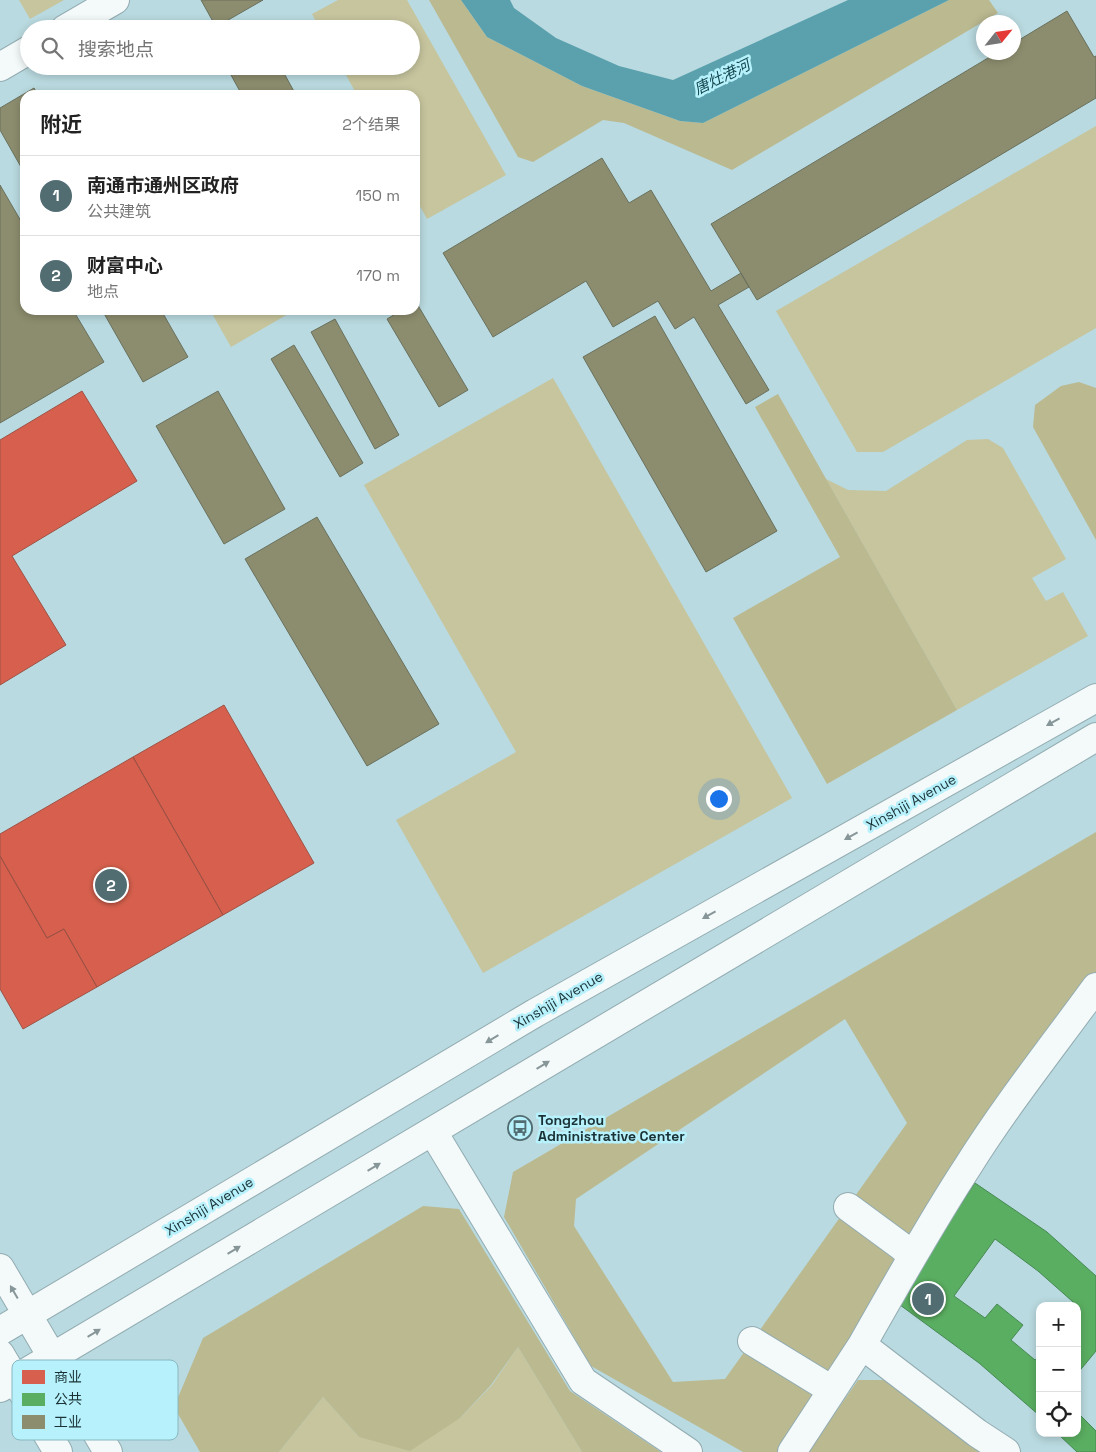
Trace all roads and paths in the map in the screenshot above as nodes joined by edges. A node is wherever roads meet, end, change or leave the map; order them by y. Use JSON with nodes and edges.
{"nodes":[{"id":1,"x":115,"y":0,"type":"edge"},
{"id":2,"x":81,"y":20,"type":"edge"},
{"id":3,"x":20,"y":55,"type":"edge"},
{"id":4,"x":0,"y":67,"type":"edge"},
{"id":5,"x":1096,"y":698,"type":"edge"},
{"id":6,"x":1096,"y":737,"type":"edge"},
{"id":7,"x":1096,"y":987,"type":"edge"},
{"id":8,"x":433,"y":1132,"type":"junction"},
{"id":9,"x":848,"y":1207,"type":"dead end"},
{"id":10,"x":912,"y":1256,"type":"junction"},
{"id":11,"x":0,"y":1268,"type":"edge"},
{"id":12,"x":28,"y":1315,"type":"junction"},
{"id":13,"x":0,"y":1331,"type":"edge"},
{"id":14,"x":752,"y":1341,"type":"dead end"},
{"id":15,"x":862,"y":1345,"type":"junction"},
{"id":16,"x":0,"y":1354,"type":"edge"},
{"id":17,"x":52,"y":1358,"type":"junction"},
{"id":18,"x":49,"y":1360,"type":"edge"},
{"id":19,"x":7,"y":1384,"type":"edge"},
{"id":20,"x":832,"y":1390,"type":"junction"},
{"id":21,"x":49,"y":1440,"type":"edge"},
{"id":22,"x":101,"y":1440,"type":"edge"},
{"id":23,"x":58,"y":1452,"type":"edge"},
{"id":24,"x":108,"y":1452,"type":"edge"},
{"id":25,"x":688,"y":1452,"type":"edge"},
{"id":26,"x":792,"y":1452,"type":"edge"},
{"id":27,"x":1006,"y":1452,"type":"edge"}],
"edges":[{"from":1,"to":2,"type":"main road"},
{"from":3,"to":4,"type":"main road"},
{"from":5,"to":12,"type":"main road","name":"Xinshiji Avenue","one_way":true},
{"from":8,"to":6,"type":"main road","one_way":true},
{"from":7,"to":10,"type":"main road"},
{"from":17,"to":8,"type":"main road","one_way":true},
{"from":8,"to":25,"type":"main road"},
{"from":9,"to":10,"type":"main road"},
{"from":10,"to":15,"type":"main road"},
{"from":12,"to":11,"type":"main road","one_way":true},
{"from":12,"to":13,"type":"main road","name":"Xinshiji Avenue"},
{"from":12,"to":17,"type":"main road"},
{"from":14,"to":20,"type":"main road"},
{"from":15,"to":20,"type":"main road"},
{"from":15,"to":27,"type":"main road"},
{"from":16,"to":19,"type":"main road"},
{"from":17,"to":18,"type":"main road"},
{"from":20,"to":26,"type":"main road"},
{"from":21,"to":23,"type":"main road"},
{"from":22,"to":24,"type":"main road"}]}
